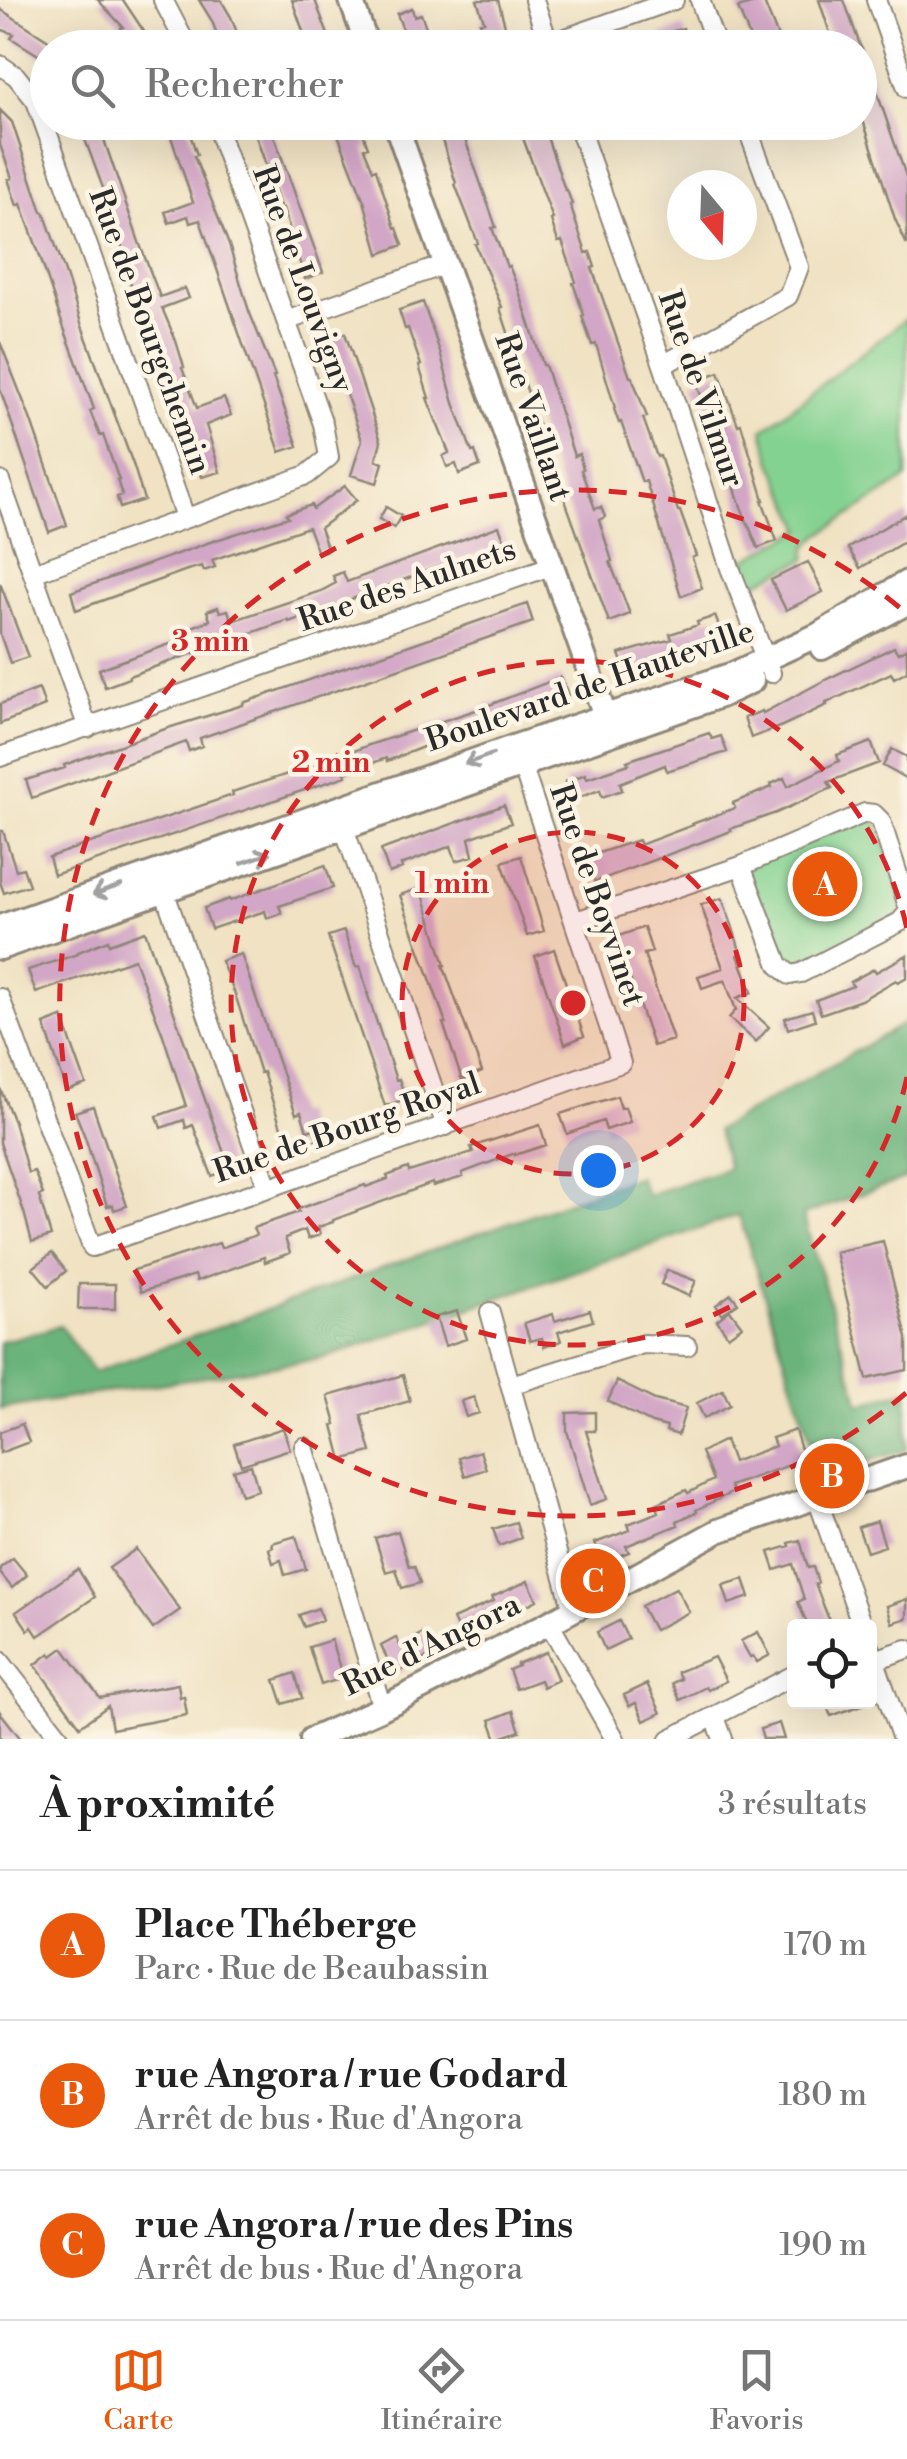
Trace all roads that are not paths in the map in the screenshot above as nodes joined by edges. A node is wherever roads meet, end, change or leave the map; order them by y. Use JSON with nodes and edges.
{"nodes":[{"id":1,"x":163,"y":0,"type":"edge"},
{"id":2,"x":351,"y":0,"type":"edge"},
{"id":3,"x":534,"y":0,"type":"edge"},
{"id":4,"x":674,"y":0,"type":"edge"},
{"id":5,"x":700,"y":0,"type":"edge"},
{"id":6,"x":876,"y":0,"type":"edge"},
{"id":7,"x":179,"y":30,"type":"edge"},
{"id":8,"x":362,"y":30,"type":"edge"},
{"id":9,"x":544,"y":30,"type":"edge"},
{"id":10,"x":593,"y":30,"type":"edge"},
{"id":11,"x":711,"y":30,"type":"edge"},
{"id":12,"x":0,"y":65,"type":"edge"},
{"id":13,"x":907,"y":88,"type":"edge"},
{"id":14,"x":30,"y":94,"type":"edge"},
{"id":15,"x":50,"y":140,"type":"edge"},
{"id":16,"x":221,"y":140,"type":"edge"},
{"id":17,"x":401,"y":140,"type":"edge"},
{"id":18,"x":583,"y":140,"type":"edge"},
{"id":19,"x":752,"y":140,"type":"edge"},
{"id":20,"x":444,"y":265,"type":"junction"},
{"id":21,"x":286,"y":321,"type":"junction"},
{"id":22,"x":662,"y":365,"type":"junction"},
{"id":23,"x":0,"y":481,"type":"edge"},
{"id":24,"x":185,"y":518,"type":"junction"},
{"id":25,"x":551,"y":566,"type":"junction"},
{"id":26,"x":32,"y":573,"type":"junction"},
{"id":27,"x":906,"y":591,"type":"edge"},
{"id":28,"x":768,"y":667,"type":"junction"},
{"id":29,"x":608,"y":725,"type":"junction"},
{"id":30,"x":88,"y":728,"type":"junction"},
{"id":31,"x":519,"y":755,"type":"junction"},
{"id":32,"x":0,"y":757,"type":"edge"},
{"id":33,"x":341,"y":818,"type":"junction"},
{"id":34,"x":741,"y":866,"type":"junction"},
{"id":35,"x":161,"y":881,"type":"junction"},
{"id":36,"x":907,"y":903,"type":"edge"},
{"id":37,"x":907,"y":914,"type":"edge"},
{"id":38,"x":576,"y":921,"type":"junction"},
{"id":39,"x":0,"y":927,"type":"edge"},
{"id":40,"x":0,"y":948,"type":"edge"},
{"id":41,"x":0,"y":998,"type":"edge"},
{"id":42,"x":621,"y":1062,"type":"joint"},
{"id":43,"x":446,"y":1126,"type":"junction"},
{"id":44,"x":268,"y":1188,"type":"junction"},
{"id":45,"x":490,"y":1312,"type":"dead end"},
{"id":46,"x":687,"y":1346,"type":"dead end"},
{"id":47,"x":511,"y":1385,"type":"junction"},
{"id":48,"x":304,"y":1447,"type":"dead end"},
{"id":49,"x":907,"y":1466,"type":"edge"},
{"id":50,"x":817,"y":1498,"type":"junction"},
{"id":51,"x":573,"y":1610,"type":"junction"},
{"id":52,"x":860,"y":1619,"type":"edge"},
{"id":53,"x":548,"y":1623,"type":"junction"},
{"id":54,"x":907,"y":1649,"type":"edge"},
{"id":55,"x":877,"y":1653,"type":"edge"},
{"id":56,"x":0,"y":1661,"type":"edge"},
{"id":57,"x":877,"y":1668,"type":"edge"},
{"id":58,"x":787,"y":1679,"type":"edge"},
{"id":59,"x":382,"y":1708,"type":"junction"},
{"id":60,"x":715,"y":1717,"type":"junction"},
{"id":61,"x":61,"y":1739,"type":"edge"},
{"id":62,"x":312,"y":1739,"type":"edge"},
{"id":63,"x":616,"y":1739,"type":"edge"},
{"id":64,"x":670,"y":1739,"type":"edge"},
{"id":65,"x":723,"y":1739,"type":"edge"},
{"id":66,"x":902,"y":1739,"type":"edge"}],
"edges":[{"from":1,"to":7,"type":"street"},
{"from":2,"to":8,"type":"street"},
{"from":3,"to":9,"type":"street"},
{"from":4,"to":10,"type":"street"},
{"from":5,"to":11,"type":"street"},
{"from":6,"to":13,"type":"street"},
{"from":12,"to":14,"type":"street","name":"Rue de Bourgchemin"},
{"from":15,"to":24,"type":"street","name":"Rue de Bourgchemin"},
{"from":16,"to":21,"type":"street","name":"Rue de Louvigny"},
{"from":17,"to":20,"type":"street","name":"Rue Vaillant"},
{"from":18,"to":22,"type":"street","name":"Rue de Vilmur"},
{"from":19,"to":22,"type":"street"},
{"from":20,"to":21,"type":"street"},
{"from":20,"to":25,"type":"street","name":"Rue Vaillant"},
{"from":21,"to":24,"type":"street","name":"Rue de Louvigny"},
{"from":22,"to":28,"type":"street","name":"Rue de Vilmur"},
{"from":23,"to":26,"type":"street"},
{"from":24,"to":26,"type":"street"},
{"from":25,"to":29,"type":"street","name":"Rue Vaillant"},
{"from":25,"to":30,"type":"street","name":"Rue des Aulnets"},
{"from":26,"to":30,"type":"street"},
{"from":27,"to":28,"type":"street","name":"Boulevard de Hauteville"},
{"from":28,"to":29,"type":"street","name":"Boulevard de Hauteville"},
{"from":29,"to":31,"type":"street","name":"Boulevard de Hauteville"},
{"from":30,"to":32,"type":"street","name":"Rue des Aulnets"},
{"from":31,"to":33,"type":"street","name":"Boulevard de Hauteville"},
{"from":31,"to":38,"type":"street","name":"Rue de Boyvinet"},
{"from":33,"to":35,"type":"street","name":"Boulevard de Hauteville"},
{"from":33,"to":43,"type":"street"},
{"from":34,"to":36,"type":"street"},
{"from":34,"to":37,"type":"street"},
{"from":34,"to":38,"type":"street"},
{"from":35,"to":39,"type":"street","name":"Boulevard de Hauteville","one_way":true},
{"from":35,"to":40,"type":"street","name":"Boulevard de Hauteville"},
{"from":35,"to":44,"type":"street"},
{"from":38,"to":42,"type":"street","name":"Rue de Boyvinet"},
{"from":41,"to":44,"type":"street","name":"Rue de Bourg Royal"},
{"from":42,"to":43,"type":"street","name":"Rue de Bourg Royal"},
{"from":43,"to":44,"type":"street","name":"Rue de Bourg Royal"},
{"from":45,"to":47,"type":"street"},
{"from":46,"to":47,"type":"street"},
{"from":47,"to":51,"type":"street"},
{"from":48,"to":59,"type":"street"},
{"from":49,"to":50,"type":"street","name":"Rue d'Angora"},
{"from":50,"to":51,"type":"street","name":"Rue d'Angora"},
{"from":50,"to":52,"type":"street"},
{"from":51,"to":53,"type":"street","name":"Rue d'Angora"},
{"from":53,"to":59,"type":"street","name":"Rue d'Angora"},
{"from":53,"to":63,"type":"street"},
{"from":54,"to":55,"type":"street"},
{"from":56,"to":61,"type":"street"},
{"from":57,"to":66,"type":"street"},
{"from":58,"to":60,"type":"street"},
{"from":59,"to":62,"type":"street","name":"Rue d'Angora"},
{"from":60,"to":64,"type":"street"},
{"from":60,"to":65,"type":"street"}]}
